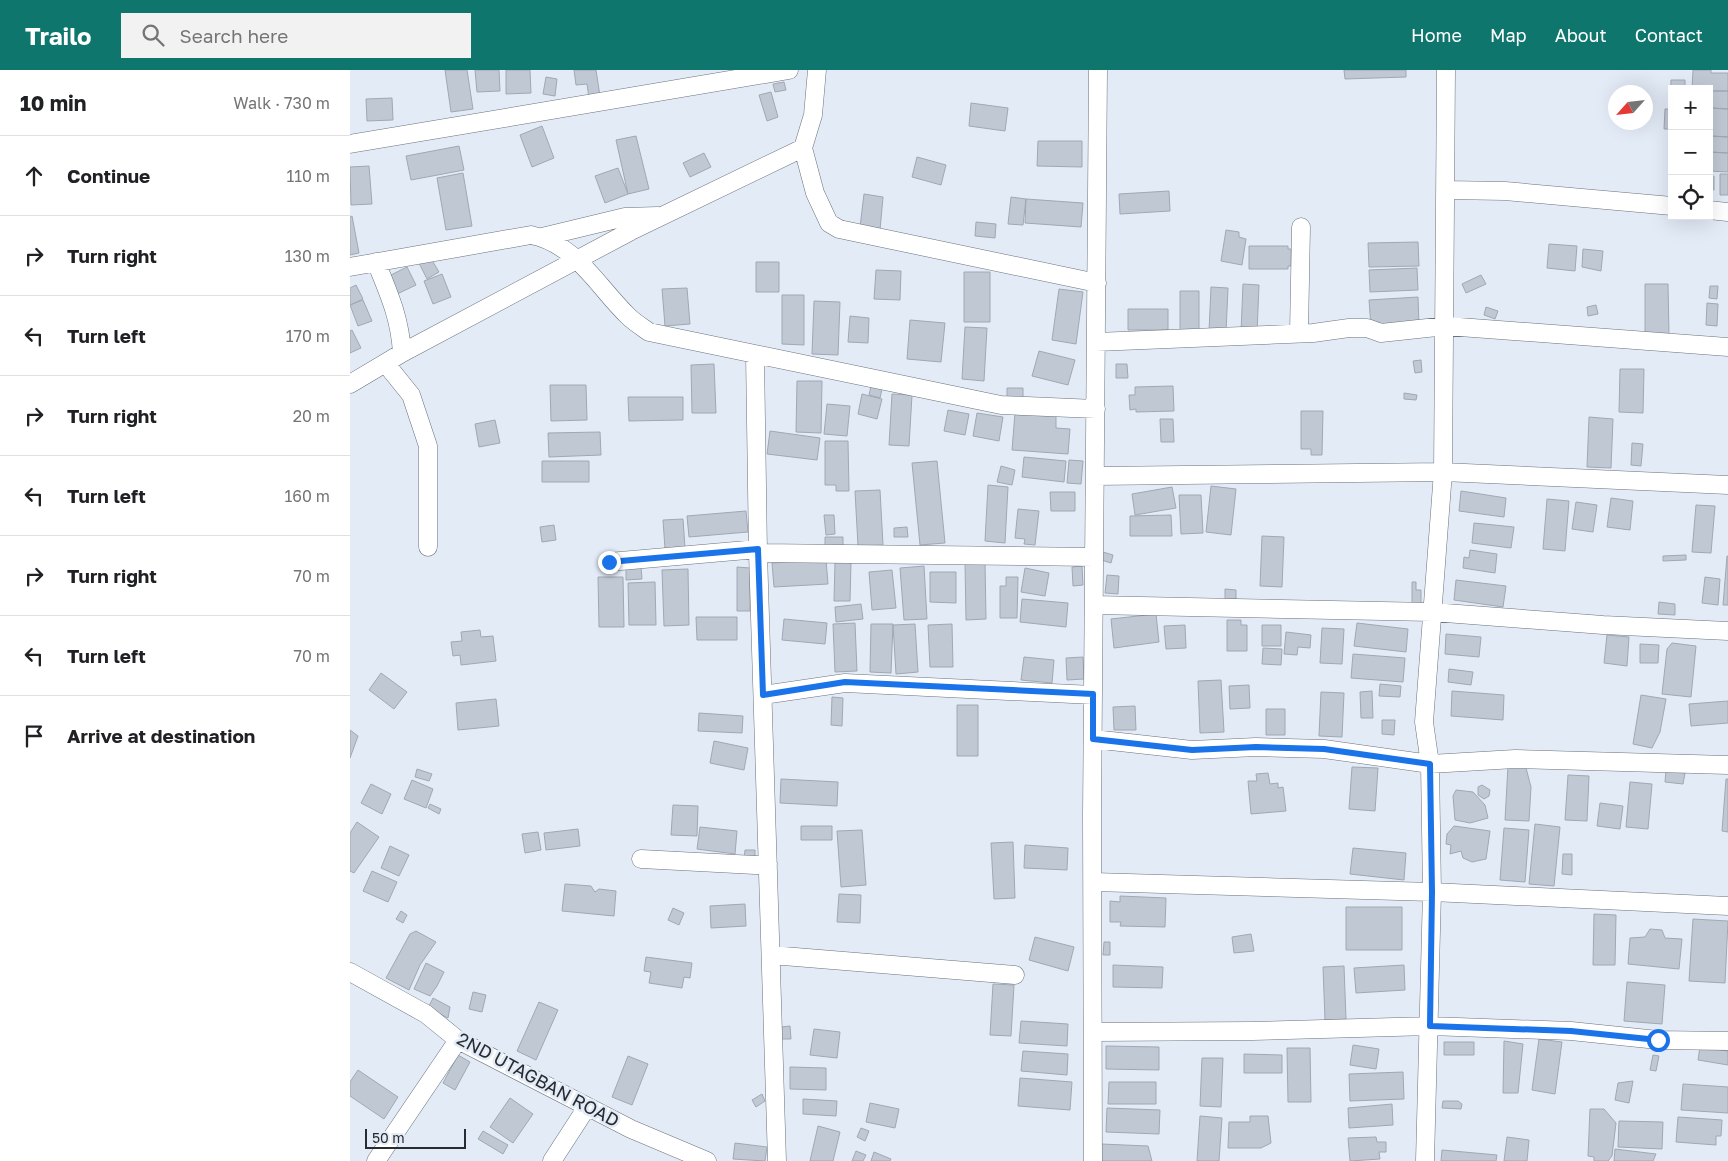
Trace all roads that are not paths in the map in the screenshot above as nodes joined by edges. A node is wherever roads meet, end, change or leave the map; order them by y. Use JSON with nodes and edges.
{"nodes":[{"id":1,"x":789,"y":70,"type":"edge"},
{"id":2,"x":817,"y":70,"type":"edge"},
{"id":3,"x":1098,"y":70,"type":"edge"},
{"id":4,"x":1446,"y":70,"type":"edge"},
{"id":5,"x":350,"y":144,"type":"edge"},
{"id":6,"x":803,"y":148,"type":"junction"},
{"id":7,"x":1446,"y":190,"type":"junction"},
{"id":8,"x":1668,"y":206,"type":"edge"},
{"id":9,"x":1713,"y":210,"type":"edge"},
{"id":10,"x":1728,"y":212,"type":"edge"},
{"id":11,"x":661,"y":216,"type":"junction"},
{"id":12,"x":1301,"y":227,"type":"dead end"},
{"id":13,"x":542,"y":237,"type":"junction"},
{"id":14,"x":578,"y":260,"type":"junction"},
{"id":15,"x":376,"y":262,"type":"junction"},
{"id":16,"x":350,"y":267,"type":"edge"},
{"id":17,"x":1096,"y":283,"type":"junction"},
{"id":18,"x":1446,"y":326,"type":"junction"},
{"id":19,"x":1299,"y":333,"type":"junction"},
{"id":20,"x":1096,"y":342,"type":"junction"},
{"id":21,"x":1728,"y":347,"type":"edge"},
{"id":22,"x":402,"y":353,"type":"junction"},
{"id":23,"x":755,"y":355,"type":"junction"},
{"id":24,"x":386,"y":364,"type":"junction"},
{"id":25,"x":350,"y":384,"type":"edge"},
{"id":26,"x":1096,"y":410,"type":"junction"},
{"id":27,"x":1444,"y":472,"type":"junction"},
{"id":28,"x":1095,"y":476,"type":"junction"},
{"id":29,"x":1728,"y":485,"type":"edge"},
{"id":30,"x":428,"y":548,"type":"dead end"},
{"id":31,"x":758,"y":551,"type":"junction"},
{"id":32,"x":1094,"y":557,"type":"junction"},
{"id":33,"x":609,"y":562,"type":"dead end"},
{"id":34,"x":1094,"y":605,"type":"junction"},
{"id":35,"x":1432,"y":612,"type":"junction"},
{"id":36,"x":1728,"y":631,"type":"edge"},
{"id":37,"x":1093,"y":694,"type":"junction"},
{"id":38,"x":763,"y":695,"type":"junction"},
{"id":39,"x":1093,"y":739,"type":"junction"},
{"id":40,"x":1430,"y":764,"type":"junction"},
{"id":41,"x":1728,"y":766,"type":"edge"},
{"id":42,"x":642,"y":859,"type":"dead end"},
{"id":43,"x":768,"y":864,"type":"junction"},
{"id":44,"x":1094,"y":882,"type":"junction"},
{"id":45,"x":1432,"y":892,"type":"junction"},
{"id":46,"x":1728,"y":906,"type":"edge"},
{"id":47,"x":771,"y":955,"type":"junction"},
{"id":48,"x":350,"y":972,"type":"edge"},
{"id":49,"x":1015,"y":975,"type":"dead end"},
{"id":50,"x":1430,"y":1026,"type":"junction"},
{"id":51,"x":1094,"y":1032,"type":"junction"},
{"id":52,"x":458,"y":1040,"type":"junction"},
{"id":53,"x":1728,"y":1041,"type":"edge"},
{"id":54,"x":587,"y":1108,"type":"junction"},
{"id":55,"x":376,"y":1161,"type":"edge"},
{"id":56,"x":552,"y":1161,"type":"edge"},
{"id":57,"x":707,"y":1161,"type":"edge"},
{"id":58,"x":777,"y":1161,"type":"edge"},
{"id":59,"x":1093,"y":1161,"type":"edge"},
{"id":60,"x":1425,"y":1161,"type":"edge"}],
"edges":[{"from":1,"to":5,"type":"street"},
{"from":2,"to":6,"type":"street"},
{"from":3,"to":17,"type":"street"},
{"from":4,"to":7,"type":"street"},
{"from":6,"to":11,"type":"street"},
{"from":6,"to":17,"type":"street"},
{"from":7,"to":8,"type":"street"},
{"from":7,"to":18,"type":"street"},
{"from":9,"to":10,"type":"street"},
{"from":11,"to":13,"type":"street"},
{"from":11,"to":14,"type":"street"},
{"from":12,"to":19,"type":"street"},
{"from":13,"to":14,"type":"street"},
{"from":13,"to":15,"type":"street"},
{"from":14,"to":22,"type":"street"},
{"from":14,"to":23,"type":"street"},
{"from":15,"to":16,"type":"street"},
{"from":15,"to":22,"type":"street"},
{"from":17,"to":20,"type":"street"},
{"from":18,"to":19,"type":"street"},
{"from":18,"to":21,"type":"street"},
{"from":18,"to":27,"type":"street"},
{"from":19,"to":20,"type":"street"},
{"from":20,"to":26,"type":"street"},
{"from":22,"to":24,"type":"street"},
{"from":23,"to":26,"type":"street"},
{"from":23,"to":31,"type":"street"},
{"from":24,"to":25,"type":"street"},
{"from":24,"to":30,"type":"street"},
{"from":26,"to":28,"type":"street"},
{"from":27,"to":28,"type":"street"},
{"from":27,"to":29,"type":"street"},
{"from":27,"to":35,"type":"street"},
{"from":28,"to":32,"type":"street"},
{"from":31,"to":32,"type":"street"},
{"from":31,"to":33,"type":"street"},
{"from":31,"to":38,"type":"street"},
{"from":32,"to":34,"type":"street"},
{"from":34,"to":35,"type":"street"},
{"from":34,"to":37,"type":"street"},
{"from":35,"to":36,"type":"street"},
{"from":35,"to":40,"type":"street"},
{"from":37,"to":38,"type":"street"},
{"from":37,"to":39,"type":"street"},
{"from":38,"to":43,"type":"street"},
{"from":39,"to":40,"type":"street"},
{"from":39,"to":44,"type":"street"},
{"from":40,"to":41,"type":"street"},
{"from":40,"to":45,"type":"street"},
{"from":42,"to":43,"type":"street"},
{"from":43,"to":47,"type":"street"},
{"from":44,"to":45,"type":"street"},
{"from":44,"to":51,"type":"street"},
{"from":45,"to":46,"type":"street"},
{"from":45,"to":50,"type":"street"},
{"from":47,"to":49,"type":"street"},
{"from":47,"to":58,"type":"street"},
{"from":48,"to":52,"type":"street","name":"2ND UTAGBAN ROAD"},
{"from":50,"to":51,"type":"street"},
{"from":50,"to":53,"type":"street"},
{"from":50,"to":60,"type":"street"},
{"from":51,"to":59,"type":"street"},
{"from":52,"to":54,"type":"street","name":"2ND UTAGBAN ROAD"},
{"from":52,"to":55,"type":"street"},
{"from":54,"to":56,"type":"street"},
{"from":54,"to":57,"type":"street","name":"2ND UTAGBAN ROAD"}]}
